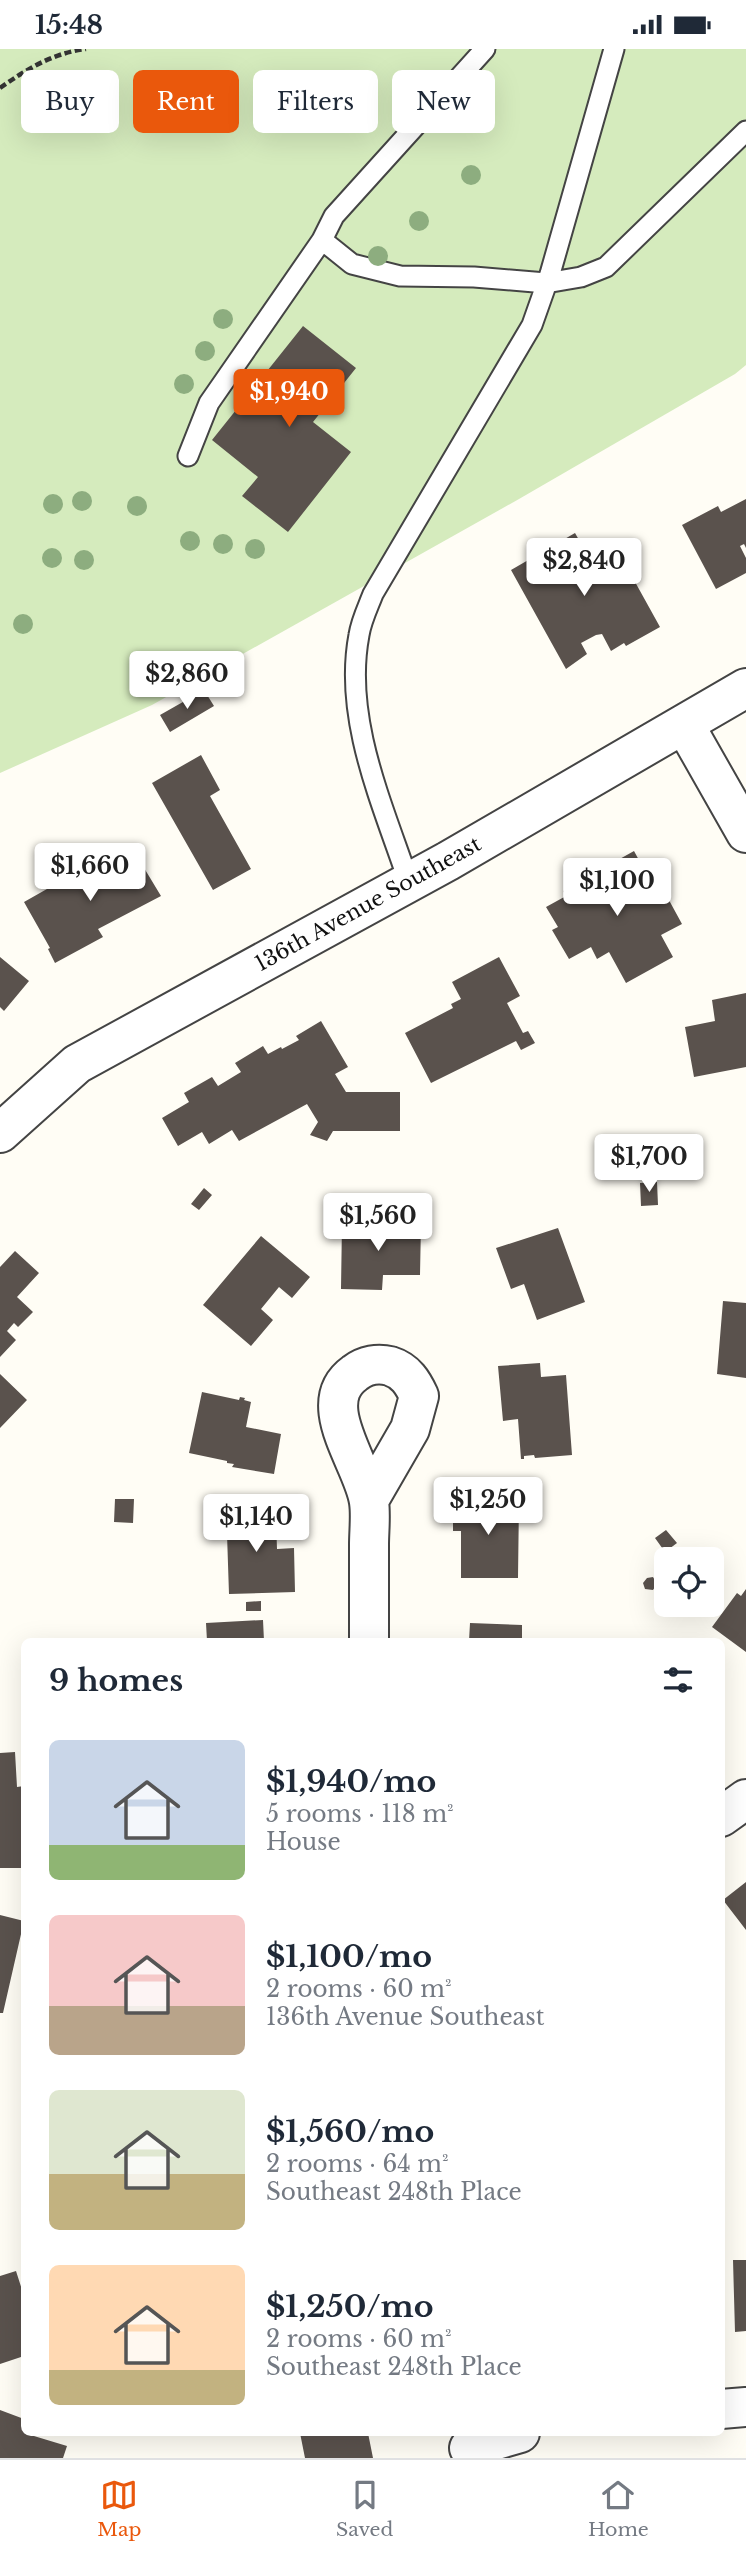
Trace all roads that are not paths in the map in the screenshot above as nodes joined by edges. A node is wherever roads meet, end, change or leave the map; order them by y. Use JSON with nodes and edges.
{"nodes":[{"id":1,"x":485,"y":49,"type":"edge"},
{"id":2,"x":614,"y":49,"type":"edge"},
{"id":3,"x":746,"y":131,"type":"edge"},
{"id":4,"x":322,"y":240,"type":"junction"},
{"id":5,"x":547,"y":283,"type":"junction"},
{"id":6,"x":188,"y":456,"type":"dead end"},
{"id":7,"x":746,"y":688,"type":"edge"},
{"id":8,"x":684,"y":724,"type":"junction"},
{"id":9,"x":746,"y":834,"type":"edge"},
{"id":10,"x":409,"y":883,"type":"junction"},
{"id":11,"x":0,"y":1133,"type":"edge"},
{"id":12,"x":369,"y":1500,"type":"dead end"},
{"id":13,"x":369,"y":1638,"type":"edge"},
{"id":14,"x":746,"y":1799,"type":"edge"},
{"id":15,"x":725,"y":1815,"type":"edge"},
{"id":16,"x":746,"y":2407,"type":"edge"},
{"id":17,"x":725,"y":2409,"type":"edge"},
{"id":18,"x":508,"y":2436,"type":"edge"},
{"id":19,"x":467,"y":2446,"type":"edge"}],
"edges":[{"from":1,"to":4,"type":"lane"},
{"from":2,"to":5,"type":"lane"},
{"from":3,"to":5,"type":"lane"},
{"from":4,"to":5,"type":"lane"},
{"from":4,"to":6,"type":"lane"},
{"from":5,"to":10,"type":"lane"},
{"from":7,"to":8,"type":"street","name":"136th Avenue Southeast"},
{"from":8,"to":9,"type":"street"},
{"from":8,"to":10,"type":"street","name":"136th Avenue Southeast"},
{"from":10,"to":11,"type":"street","name":"136th Avenue Southeast"},
{"from":12,"to":13,"type":"street"},
{"from":14,"to":15,"type":"street"},
{"from":16,"to":17,"type":"street"},
{"from":18,"to":19,"type":"street"}]}
